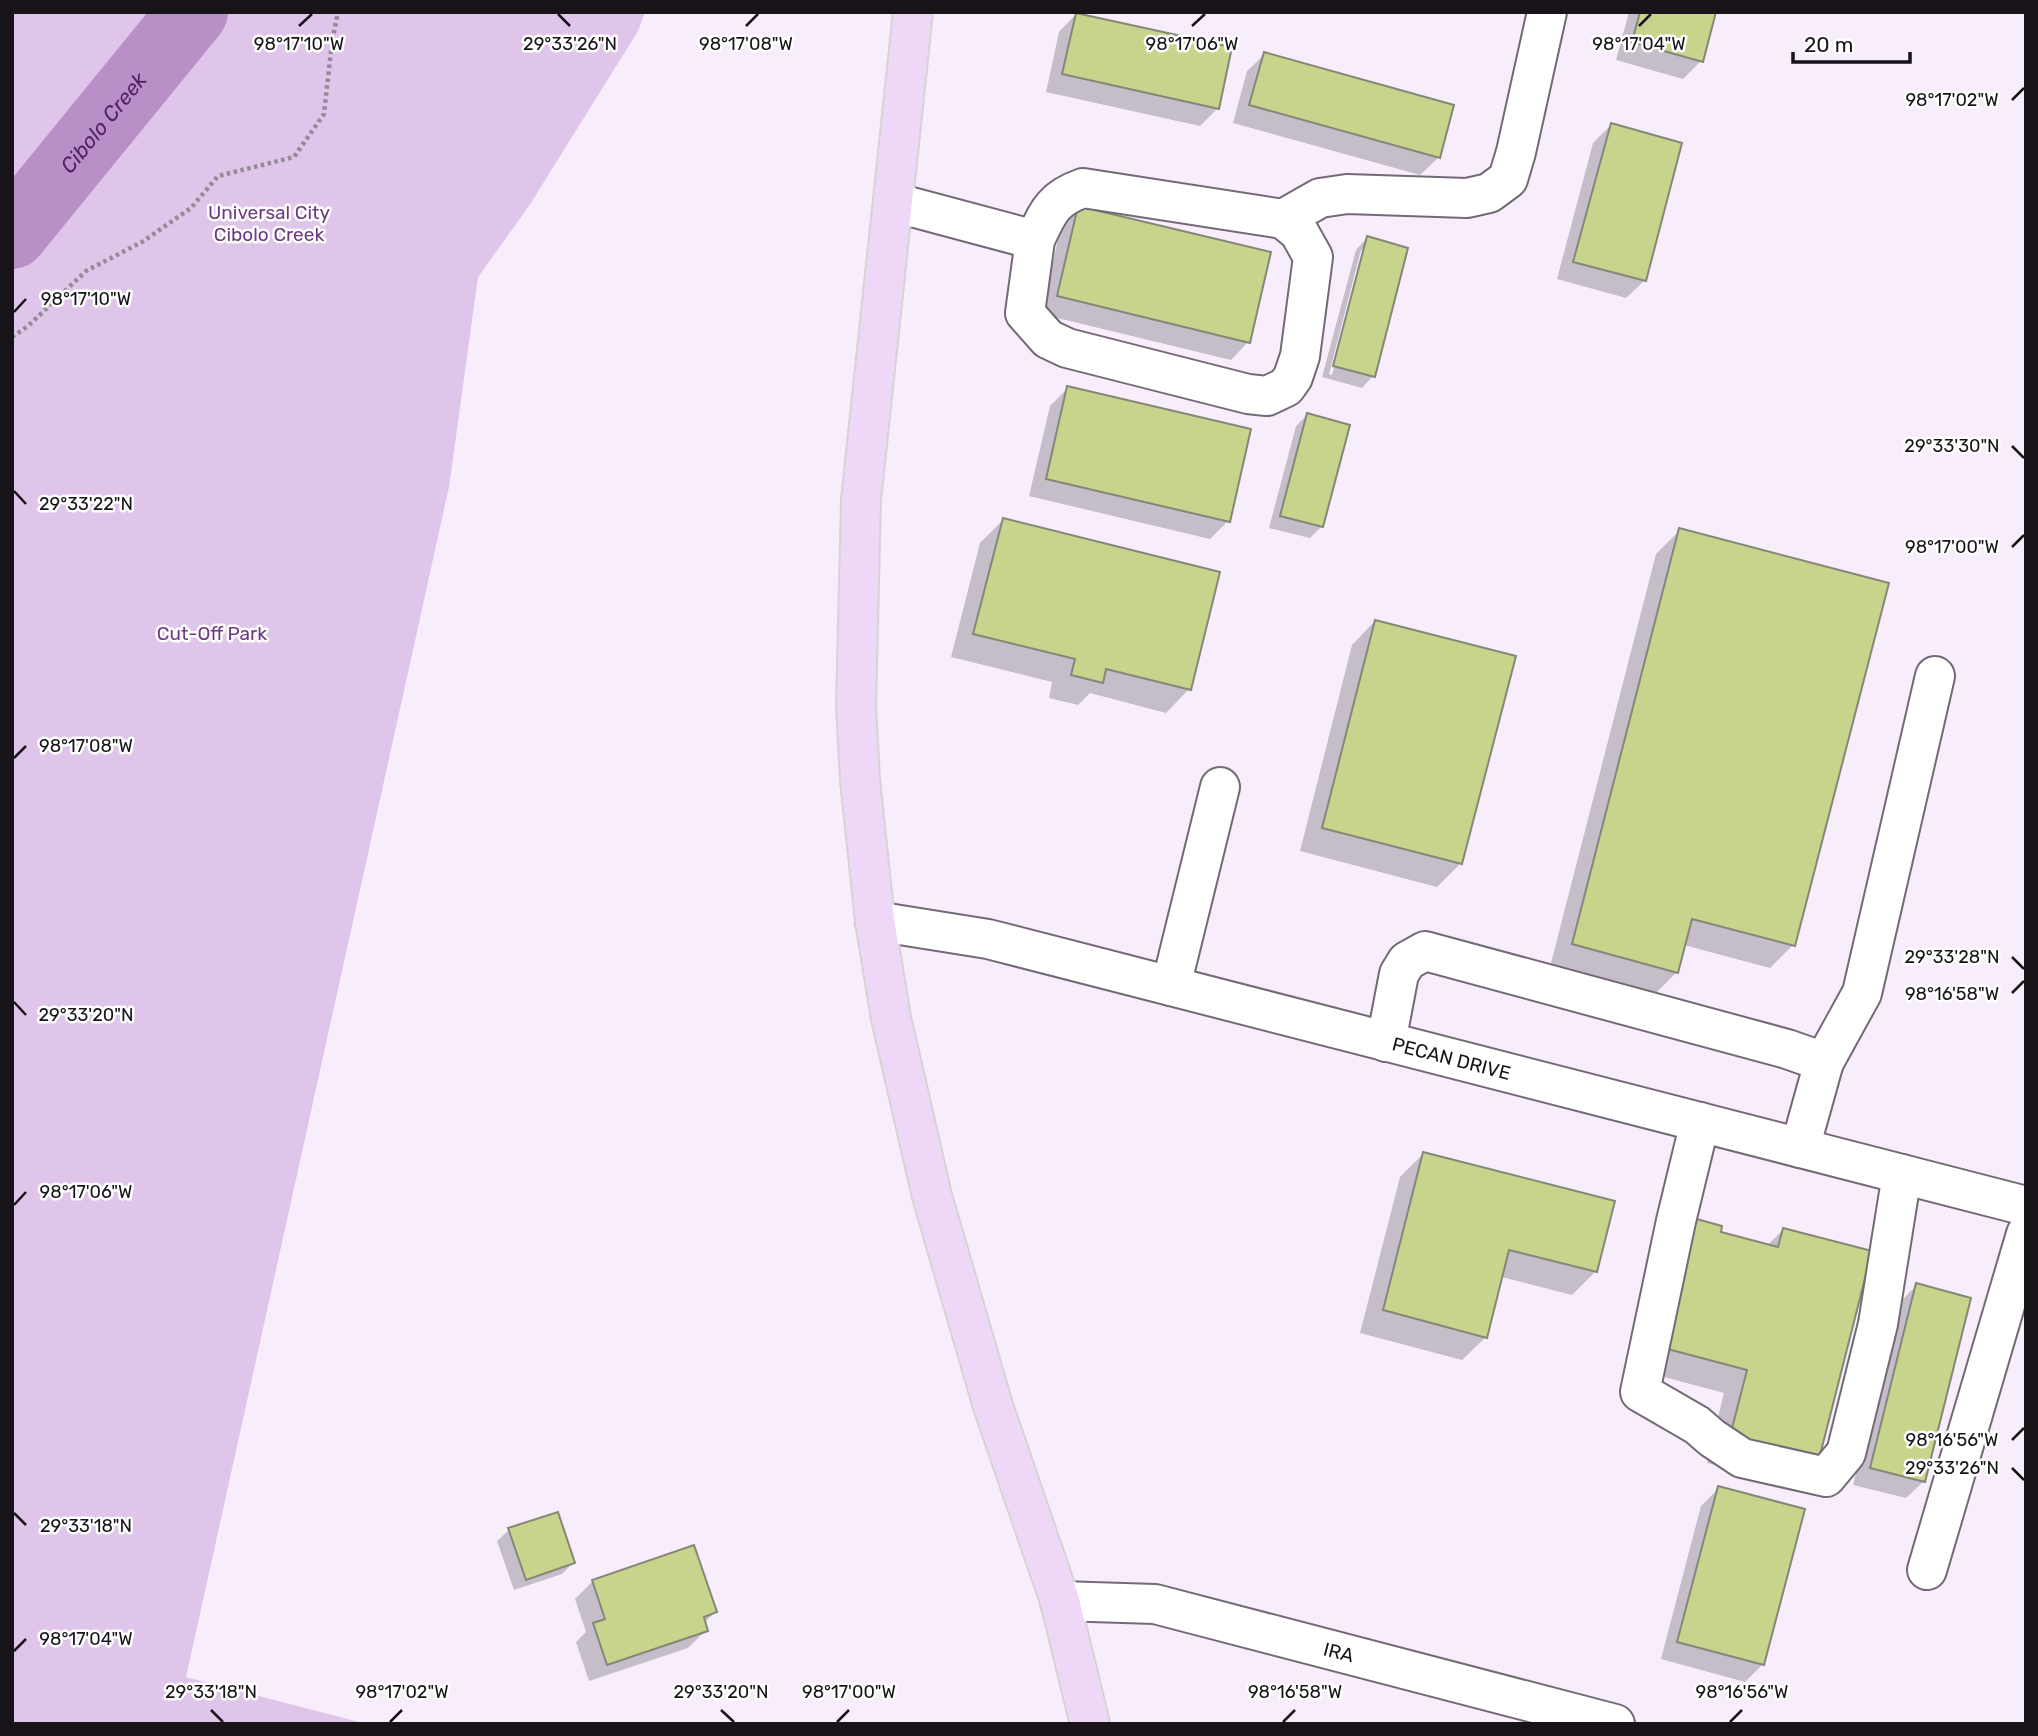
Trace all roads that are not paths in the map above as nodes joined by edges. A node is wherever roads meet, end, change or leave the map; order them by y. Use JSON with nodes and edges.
{"nodes":[{"id":1,"x":913,"y":12,"type":"edge"},
{"id":2,"x":1547,"y":12,"type":"edge"},
{"id":3,"x":892,"y":202,"type":"junction"},
{"id":4,"x":1283,"y":219,"type":"junction"},
{"id":5,"x":1035,"y":240,"type":"junction"},
{"id":6,"x":1935,"y":676,"type":"dead end"},
{"id":7,"x":1220,"y":787,"type":"dead end"},
{"id":8,"x":875,"y":921,"type":"junction"},
{"id":9,"x":1171,"y":986,"type":"junction"},
{"id":10,"x":1386,"y":1042,"type":"junction"},
{"id":11,"x":1824,"y":1062,"type":"junction"},
{"id":12,"x":1700,"y":1122,"type":"junction"},
{"id":13,"x":1800,"y":1148,"type":"junction"},
{"id":14,"x":1902,"y":1174,"type":"junction"},
{"id":15,"x":2026,"y":1206,"type":"edge"},
{"id":16,"x":2026,"y":1234,"type":"edge"},
{"id":17,"x":1927,"y":1570,"type":"dead end"},
{"id":18,"x":1060,"y":1601,"type":"junction"},
{"id":19,"x":1090,"y":1724,"type":"edge"},
{"id":20,"x":1615,"y":1724,"type":"edge"}],
"edges":[{"from":1,"to":3,"type":"main road"},
{"from":2,"to":4,"type":"street"},
{"from":3,"to":5,"type":"street"},
{"from":3,"to":8,"type":"main road"},
{"from":4,"to":5,"type":"street"},
{"from":4,"to":5,"type":"street"},
{"from":6,"to":11,"type":"street"},
{"from":7,"to":9,"type":"street"},
{"from":8,"to":9,"type":"street","name":"PECAN DRIVE"},
{"from":8,"to":18,"type":"main road"},
{"from":9,"to":10,"type":"street","name":"PECAN DRIVE"},
{"from":10,"to":11,"type":"street"},
{"from":10,"to":12,"type":"street","name":"PECAN DRIVE"},
{"from":11,"to":13,"type":"street"},
{"from":12,"to":13,"type":"street","name":"PECAN DRIVE"},
{"from":12,"to":14,"type":"street"},
{"from":13,"to":14,"type":"street","name":"PECAN DRIVE"},
{"from":14,"to":15,"type":"street","name":"PECAN DRIVE"},
{"from":16,"to":17,"type":"street"},
{"from":18,"to":19,"type":"main road"},
{"from":18,"to":20,"type":"street","name":"IRA"}]}
